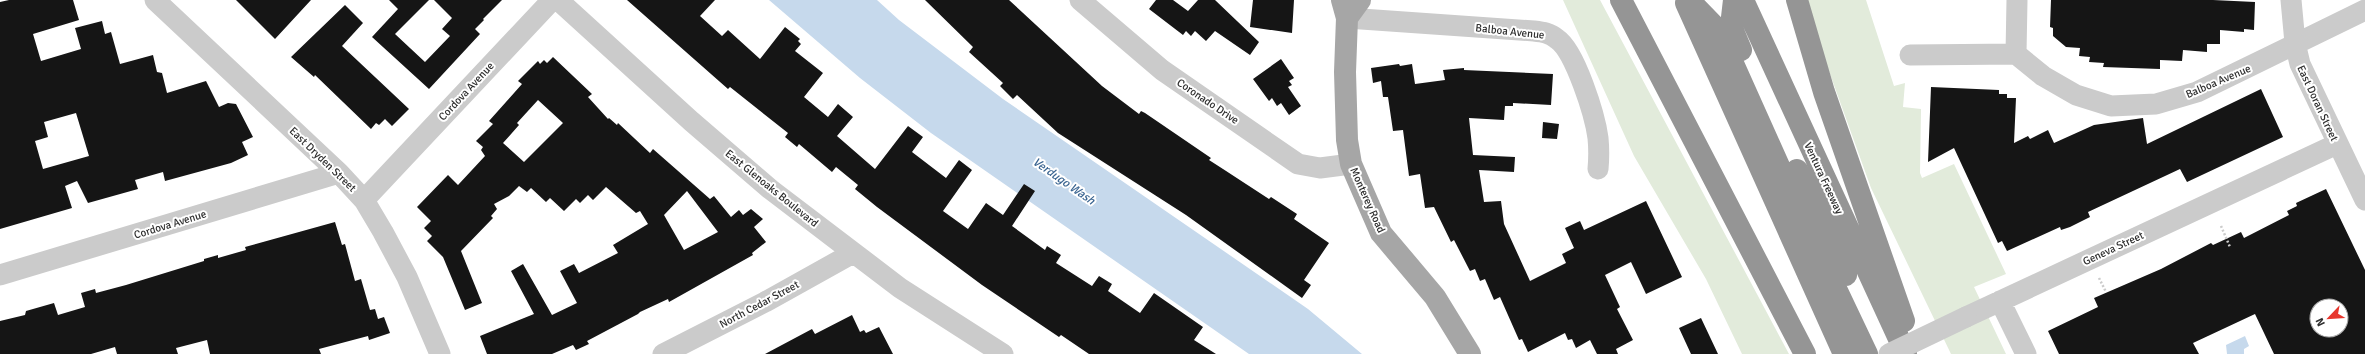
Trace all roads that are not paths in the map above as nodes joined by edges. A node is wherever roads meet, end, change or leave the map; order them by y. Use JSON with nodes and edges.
{"nodes":[{"id":1,"x":155,"y":0,"type":"edge"},
{"id":2,"x":552,"y":0,"type":"edge"},
{"id":3,"x":558,"y":0,"type":"edge"},
{"id":4,"x":1080,"y":0,"type":"edge"},
{"id":5,"x":1360,"y":0,"type":"edge"},
{"id":6,"x":1621,"y":0,"type":"edge"},
{"id":7,"x":1685,"y":0,"type":"edge"},
{"id":8,"x":1689,"y":0,"type":"edge"},
{"id":9,"x":1734,"y":0,"type":"edge"},
{"id":10,"x":1743,"y":0,"type":"edge"},
{"id":11,"x":1797,"y":0,"type":"edge"},
{"id":12,"x":2017,"y":0,"type":"edge"},
{"id":13,"x":2291,"y":0,"type":"edge"},
{"id":14,"x":1344,"y":9,"type":"edge"},
{"id":15,"x":2365,"y":10,"type":"edge"},
{"id":16,"x":2295,"y":43,"type":"junction"},
{"id":17,"x":2016,"y":54,"type":"junction"},
{"id":18,"x":1910,"y":55,"type":"dead end"},
{"id":19,"x":2337,"y":144,"type":"junction"},
{"id":20,"x":1351,"y":164,"type":"junction"},
{"id":21,"x":1598,"y":168,"type":"dead end"},
{"id":22,"x":340,"y":173,"type":"junction"},
{"id":23,"x":2363,"y":192,"type":"edge"},
{"id":24,"x":364,"y":200,"type":"junction"},
{"id":25,"x":853,"y":253,"type":"junction"},
{"id":26,"x":0,"y":275,"type":"edge"},
{"id":27,"x":2000,"y":301,"type":"junction"},
{"id":28,"x":440,"y":354,"type":"edge"},
{"id":29,"x":663,"y":354,"type":"edge"},
{"id":30,"x":1003,"y":354,"type":"edge"},
{"id":31,"x":1470,"y":354,"type":"edge"},
{"id":32,"x":1805,"y":354,"type":"edge"},
{"id":33,"x":1844,"y":354,"type":"edge"},
{"id":34,"x":1867,"y":354,"type":"edge"},
{"id":35,"x":1883,"y":354,"type":"edge"},
{"id":36,"x":1888,"y":354,"type":"edge"},
{"id":37,"x":1906,"y":354,"type":"edge"},
{"id":38,"x":1916,"y":354,"type":"edge"},
{"id":39,"x":2026,"y":354,"type":"edge"}],
"edges":[{"from":1,"to":22,"type":"street","name":"East Dryden Street"},
{"from":2,"to":24,"type":"street","name":"Cordova Avenue"},
{"from":3,"to":25,"type":"street","name":"East Glenoaks Boulevard"},
{"from":4,"to":20,"type":"street","name":"Coronado Drive"},
{"from":5,"to":14,"type":"main road"},
{"from":6,"to":32,"type":"highway"},
{"from":7,"to":33,"type":"highway"},
{"from":8,"to":34,"type":"highway"},
{"from":9,"to":35,"type":"highway"},
{"from":10,"to":37,"type":"highway","name":"Ventura Freeway"},
{"from":11,"to":38,"type":"highway"},
{"from":12,"to":17,"type":"street"},
{"from":13,"to":16,"type":"street","name":"East Doran Street"},
{"from":14,"to":20,"type":"main road","name":"Monterey Road"},
{"from":14,"to":21,"type":"street","name":"Balboa Avenue"},
{"from":15,"to":16,"type":"street"},
{"from":16,"to":17,"type":"street","name":"Balboa Avenue"},
{"from":16,"to":19,"type":"street","name":"East Doran Street"},
{"from":17,"to":18,"type":"street"},
{"from":19,"to":23,"type":"street","name":"East Doran Street"},
{"from":19,"to":27,"type":"street","name":"Geneva Street"},
{"from":20,"to":31,"type":"main road","name":"Monterey Road"},
{"from":22,"to":24,"type":"street","name":"East Dryden Street"},
{"from":22,"to":26,"type":"street","name":"Cordova Avenue"},
{"from":24,"to":28,"type":"street","name":"East Dryden Street"},
{"from":25,"to":29,"type":"street","name":"North Cedar Street"},
{"from":25,"to":30,"type":"street","name":"East Glenoaks Boulevard"},
{"from":27,"to":36,"type":"street","name":"Geneva Street","bridge":true},
{"from":27,"to":39,"type":"street"}]}
